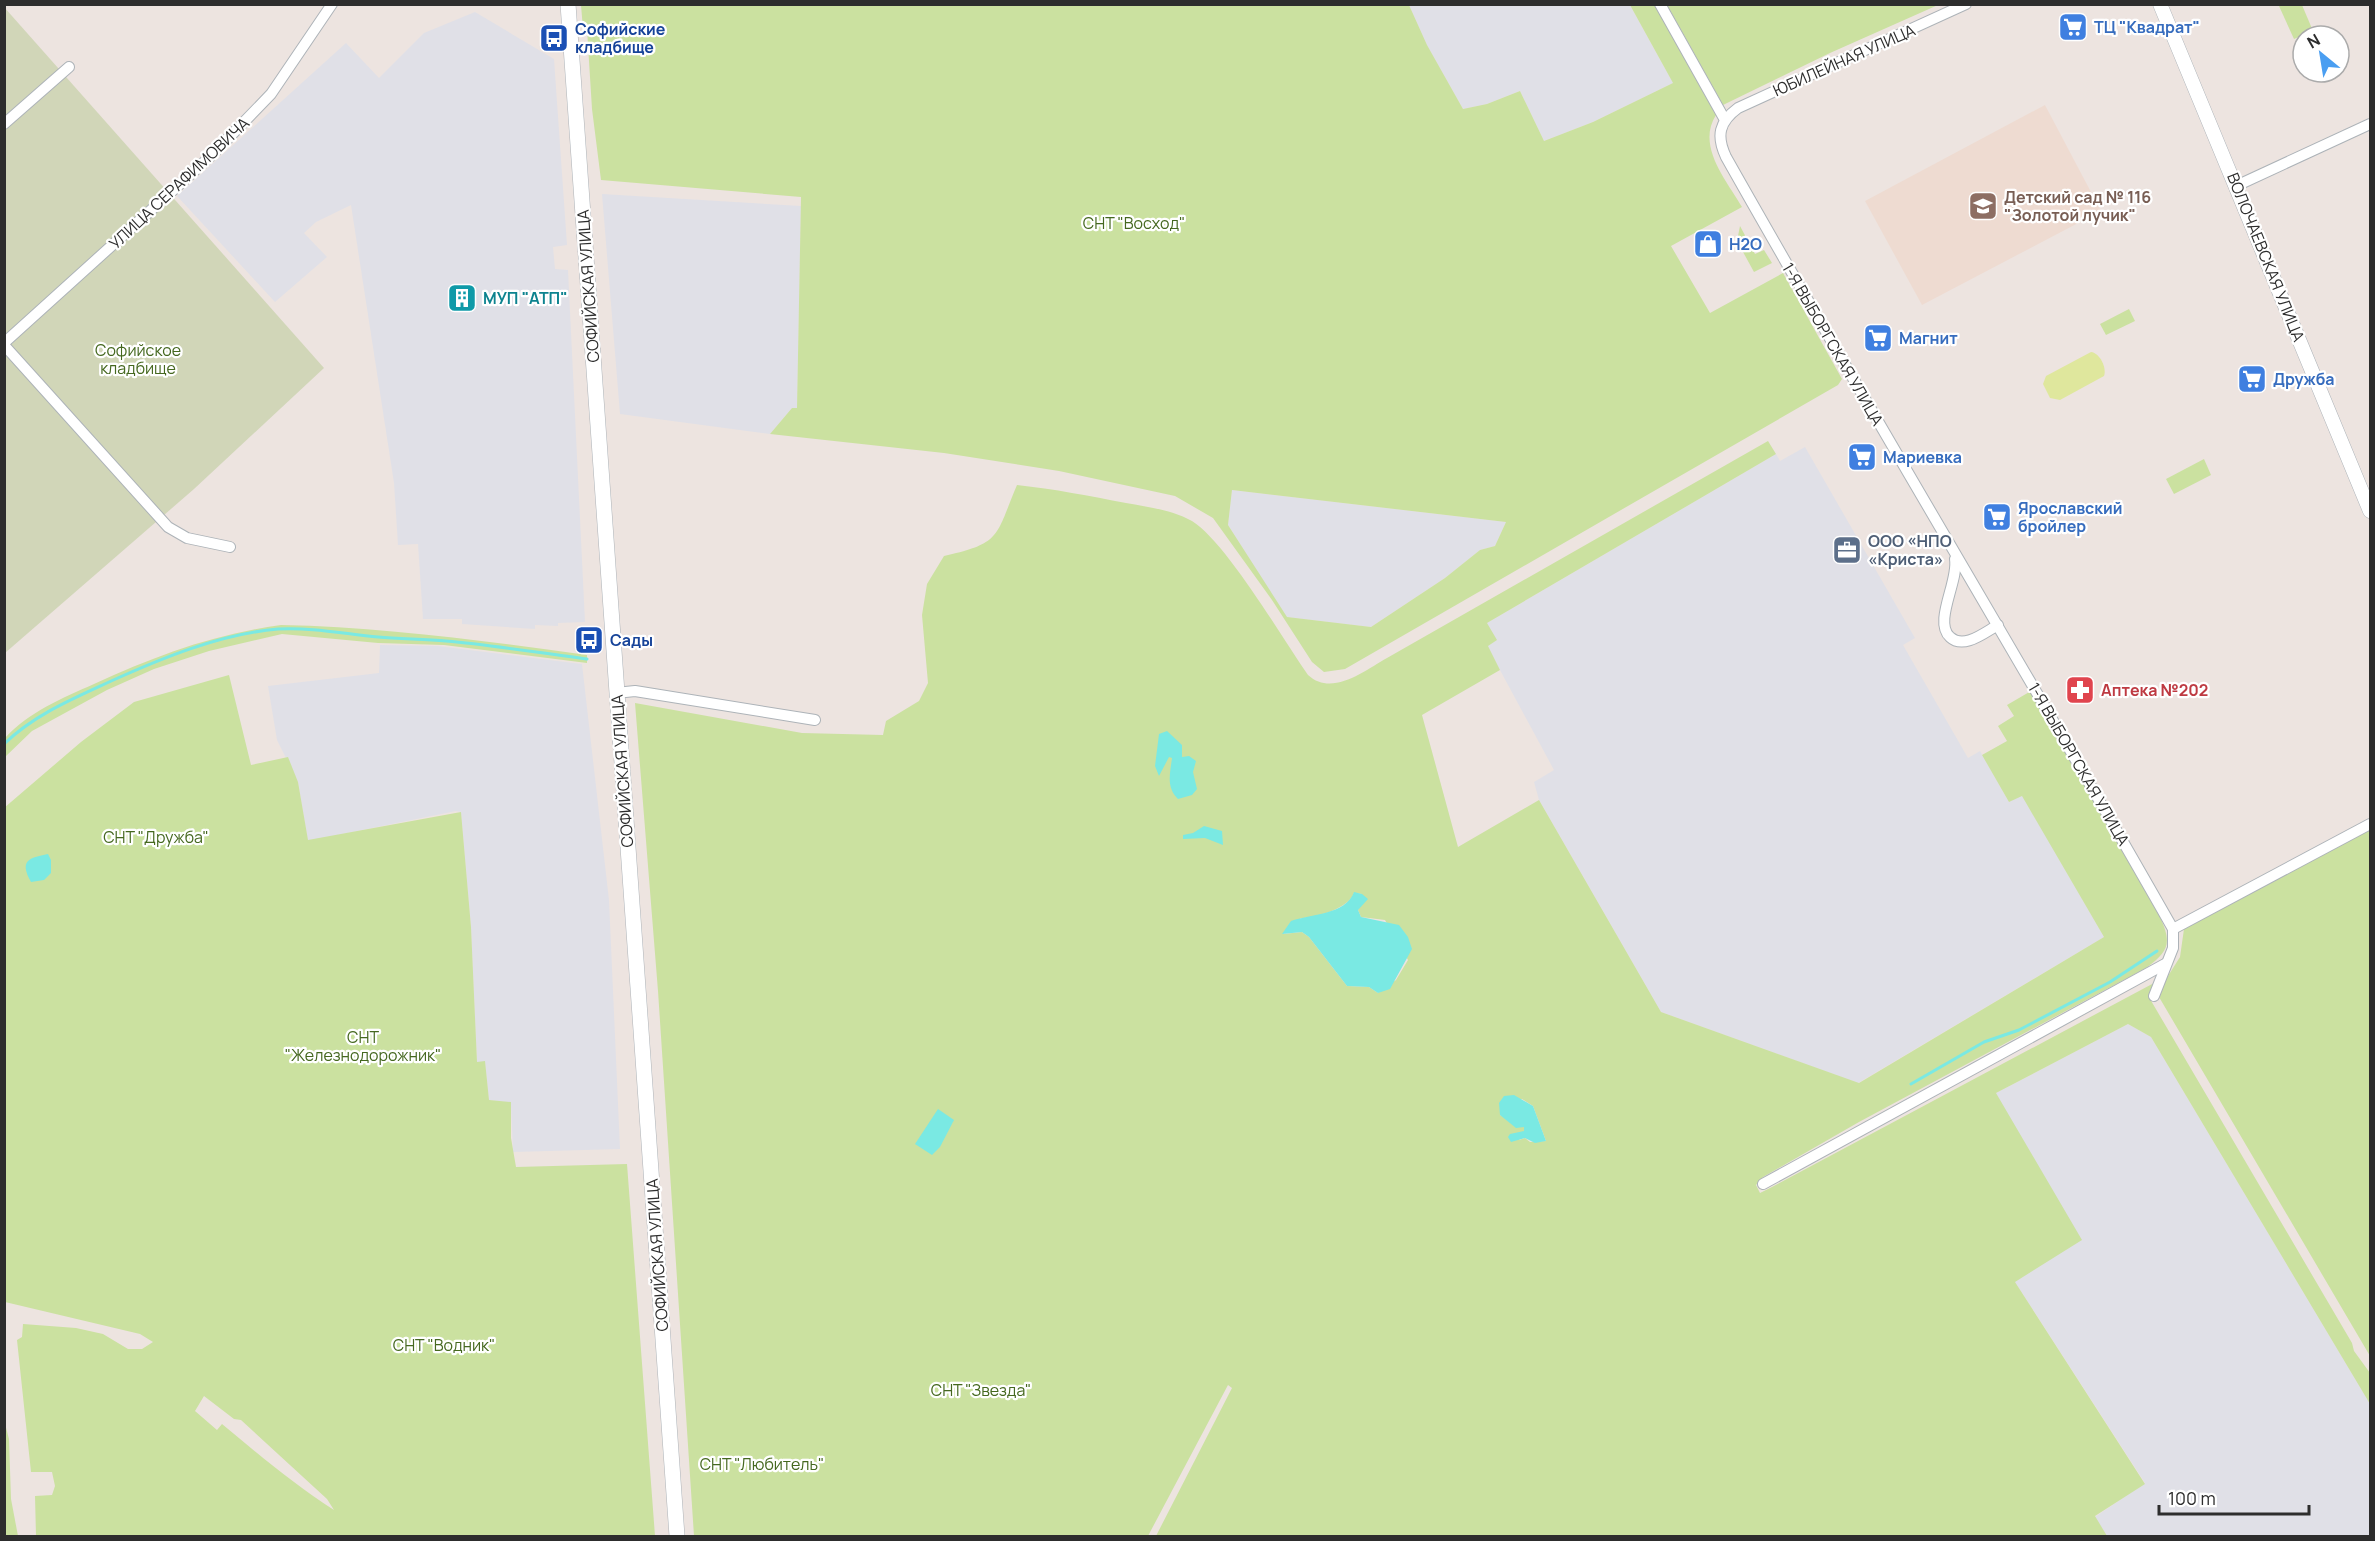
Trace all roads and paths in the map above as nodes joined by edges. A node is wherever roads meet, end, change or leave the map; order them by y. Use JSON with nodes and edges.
{"nodes":[{"id":1,"x":332,"y":4,"type":"edge"},
{"id":2,"x":568,"y":4,"type":"edge"},
{"id":3,"x":1660,"y":4,"type":"edge"},
{"id":4,"x":1966,"y":4,"type":"edge"},
{"id":5,"x":2160,"y":4,"type":"edge"},
{"id":6,"x":69,"y":67,"type":"dead end"},
{"id":7,"x":1725,"y":120,"type":"junction"},
{"id":8,"x":4,"y":124,"type":"edge"},
{"id":9,"x":2370,"y":124,"type":"edge"},
{"id":10,"x":2236,"y":186,"type":"junction"},
{"id":11,"x":4,"y":344,"type":"edge"},
{"id":12,"x":2370,"y":511,"type":"edge"},
{"id":13,"x":230,"y":547,"type":"dead end"},
{"id":14,"x":1952,"y":550,"type":"junction"},
{"id":15,"x":1998,"y":625,"type":"junction"},
{"id":16,"x":616,"y":693,"type":"junction"},
{"id":17,"x":815,"y":720,"type":"dead end"},
{"id":18,"x":2370,"y":824,"type":"edge"},
{"id":19,"x":2173,"y":929,"type":"junction"},
{"id":20,"x":2165,"y":963,"type":"junction"},
{"id":21,"x":2154,"y":996,"type":"dead end"},
{"id":22,"x":1763,"y":1184,"type":"dead end"},
{"id":23,"x":677,"y":1536,"type":"edge"}],
"edges":[{"from":1,"to":11,"type":"street","name":"УЛИЦА СЕРАФИМОВИЧА"},
{"from":2,"to":16,"type":"main road","name":"СОФИЙСКАЯ УЛИЦА"},
{"from":3,"to":7,"type":"street"},
{"from":4,"to":7,"type":"street","name":"ЮБИЛЕЙНАЯ УЛИЦА"},
{"from":5,"to":10,"type":"street","name":"ВОЛОЧАЕВСКАЯ УЛИЦА"},
{"from":6,"to":8,"type":"street"},
{"from":7,"to":14,"type":"street","name":"1-Я ВЫБОРГСКАЯ УЛИЦА"},
{"from":9,"to":10,"type":"street"},
{"from":10,"to":12,"type":"street","name":"ВОЛОЧАЕВСКАЯ УЛИЦА"},
{"from":11,"to":13,"type":"street","name":"УЛИЦА СЕРАФИМОВИЧА"},
{"from":14,"to":15,"type":"street","name":"1-Я ВЫБОРГСКАЯ УЛИЦА"},
{"from":14,"to":15,"type":"street"},
{"from":15,"to":19,"type":"street","name":"1-Я ВЫБОРГСКАЯ УЛИЦА"},
{"from":16,"to":17,"type":"street"},
{"from":16,"to":23,"type":"main road","name":"СОФИЙСКАЯ УЛИЦА"},
{"from":18,"to":19,"type":"street"},
{"from":19,"to":20,"type":"street"},
{"from":20,"to":21,"type":"street"},
{"from":20,"to":22,"type":"street"}]}
